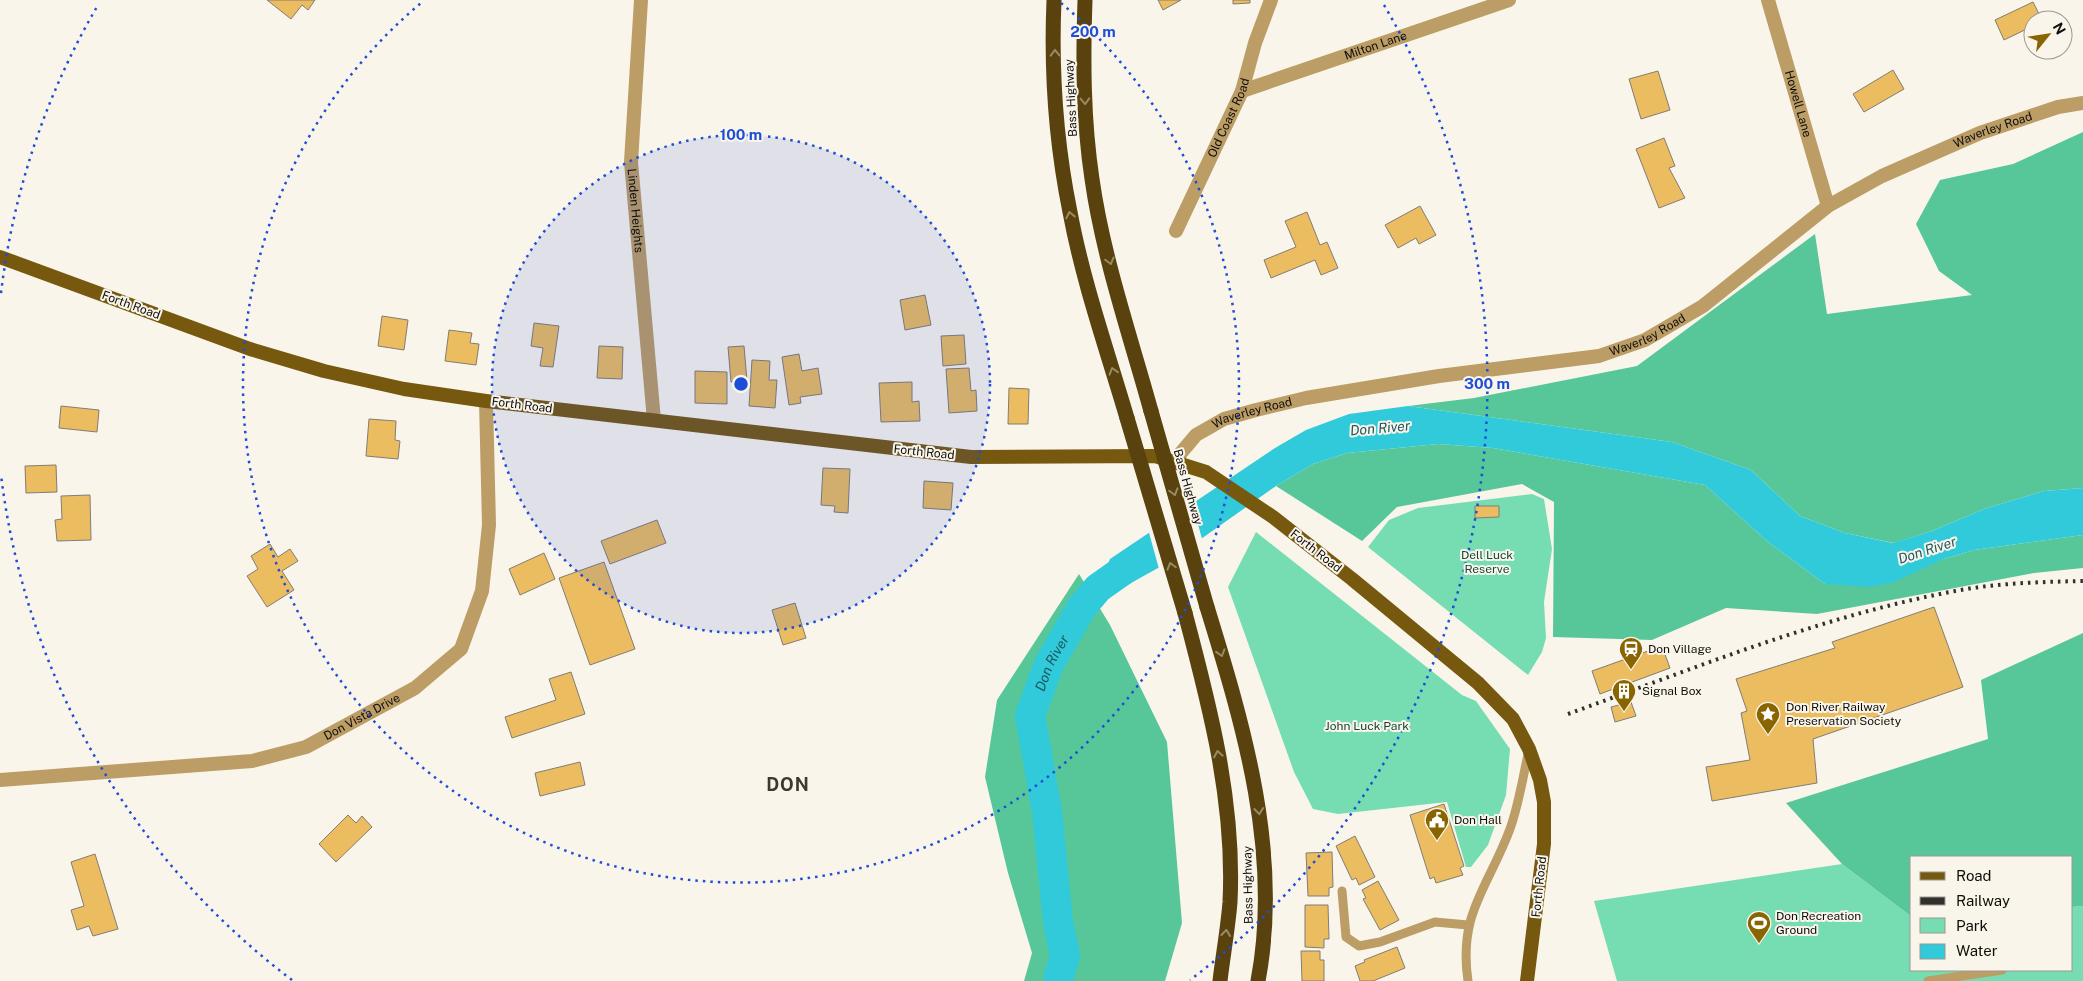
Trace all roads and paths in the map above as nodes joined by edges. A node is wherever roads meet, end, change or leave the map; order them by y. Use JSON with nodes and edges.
{"nodes":[{"id":1,"x":641,"y":0,"type":"edge"},
{"id":2,"x":1054,"y":0,"type":"edge"},
{"id":3,"x":1085,"y":0,"type":"edge"},
{"id":4,"x":1272,"y":0,"type":"edge"},
{"id":5,"x":1509,"y":0,"type":"edge"},
{"id":6,"x":1768,"y":0,"type":"edge"},
{"id":7,"x":1242,"y":91,"type":"junction"},
{"id":8,"x":2083,"y":103,"type":"edge"},
{"id":9,"x":1828,"y":206,"type":"junction"},
{"id":10,"x":1176,"y":231,"type":"dead end"},
{"id":11,"x":0,"y":257,"type":"edge"},
{"id":12,"x":486,"y":401,"type":"junction"},
{"id":13,"x":654,"y":420,"type":"junction"},
{"id":14,"x":1178,"y":463,"type":"junction"},
{"id":15,"x":1529,"y":749,"type":"junction"},
{"id":16,"x":0,"y":780,"type":"edge"},
{"id":17,"x":1342,"y":891,"type":"dead end"},
{"id":18,"x":1468,"y":925,"type":"junction"},
{"id":19,"x":1995,"y":971,"type":"edge"},
{"id":20,"x":1220,"y":981,"type":"edge"},
{"id":21,"x":1258,"y":981,"type":"edge"},
{"id":22,"x":1468,"y":981,"type":"edge"},
{"id":23,"x":1527,"y":981,"type":"edge"},
{"id":24,"x":1928,"y":981,"type":"edge"}],
"edges":[{"from":1,"to":13,"type":"street","name":"Linden Heights"},
{"from":20,"to":2,"type":"highway","name":"Bass Highway","one_way":true,"bridge":true},
{"from":3,"to":21,"type":"highway","name":"Bass Highway","one_way":true,"bridge":true},
{"from":4,"to":7,"type":"street","name":"Old Coast Road"},
{"from":5,"to":7,"type":"street","name":"Milton Lane"},
{"from":6,"to":9,"type":"street","name":"Howell Lane"},
{"from":7,"to":10,"type":"street","name":"Old Coast Road"},
{"from":8,"to":9,"type":"street","name":"Waverley Road"},
{"from":9,"to":14,"type":"street","name":"Waverley Road"},
{"from":11,"to":12,"type":"main road","name":"Forth Road"},
{"from":12,"to":13,"type":"main road","name":"Forth Road"},
{"from":12,"to":16,"type":"street","name":"Don Vista Drive"},
{"from":13,"to":14,"type":"main road","name":"Forth Road"},
{"from":14,"to":15,"type":"main road","name":"Forth Road"},
{"from":15,"to":18,"type":"lane"},
{"from":15,"to":23,"type":"main road","name":"Forth Road"},
{"from":17,"to":18,"type":"lane"},
{"from":18,"to":22,"type":"lane"},
{"from":19,"to":24,"type":"lane"}]}
